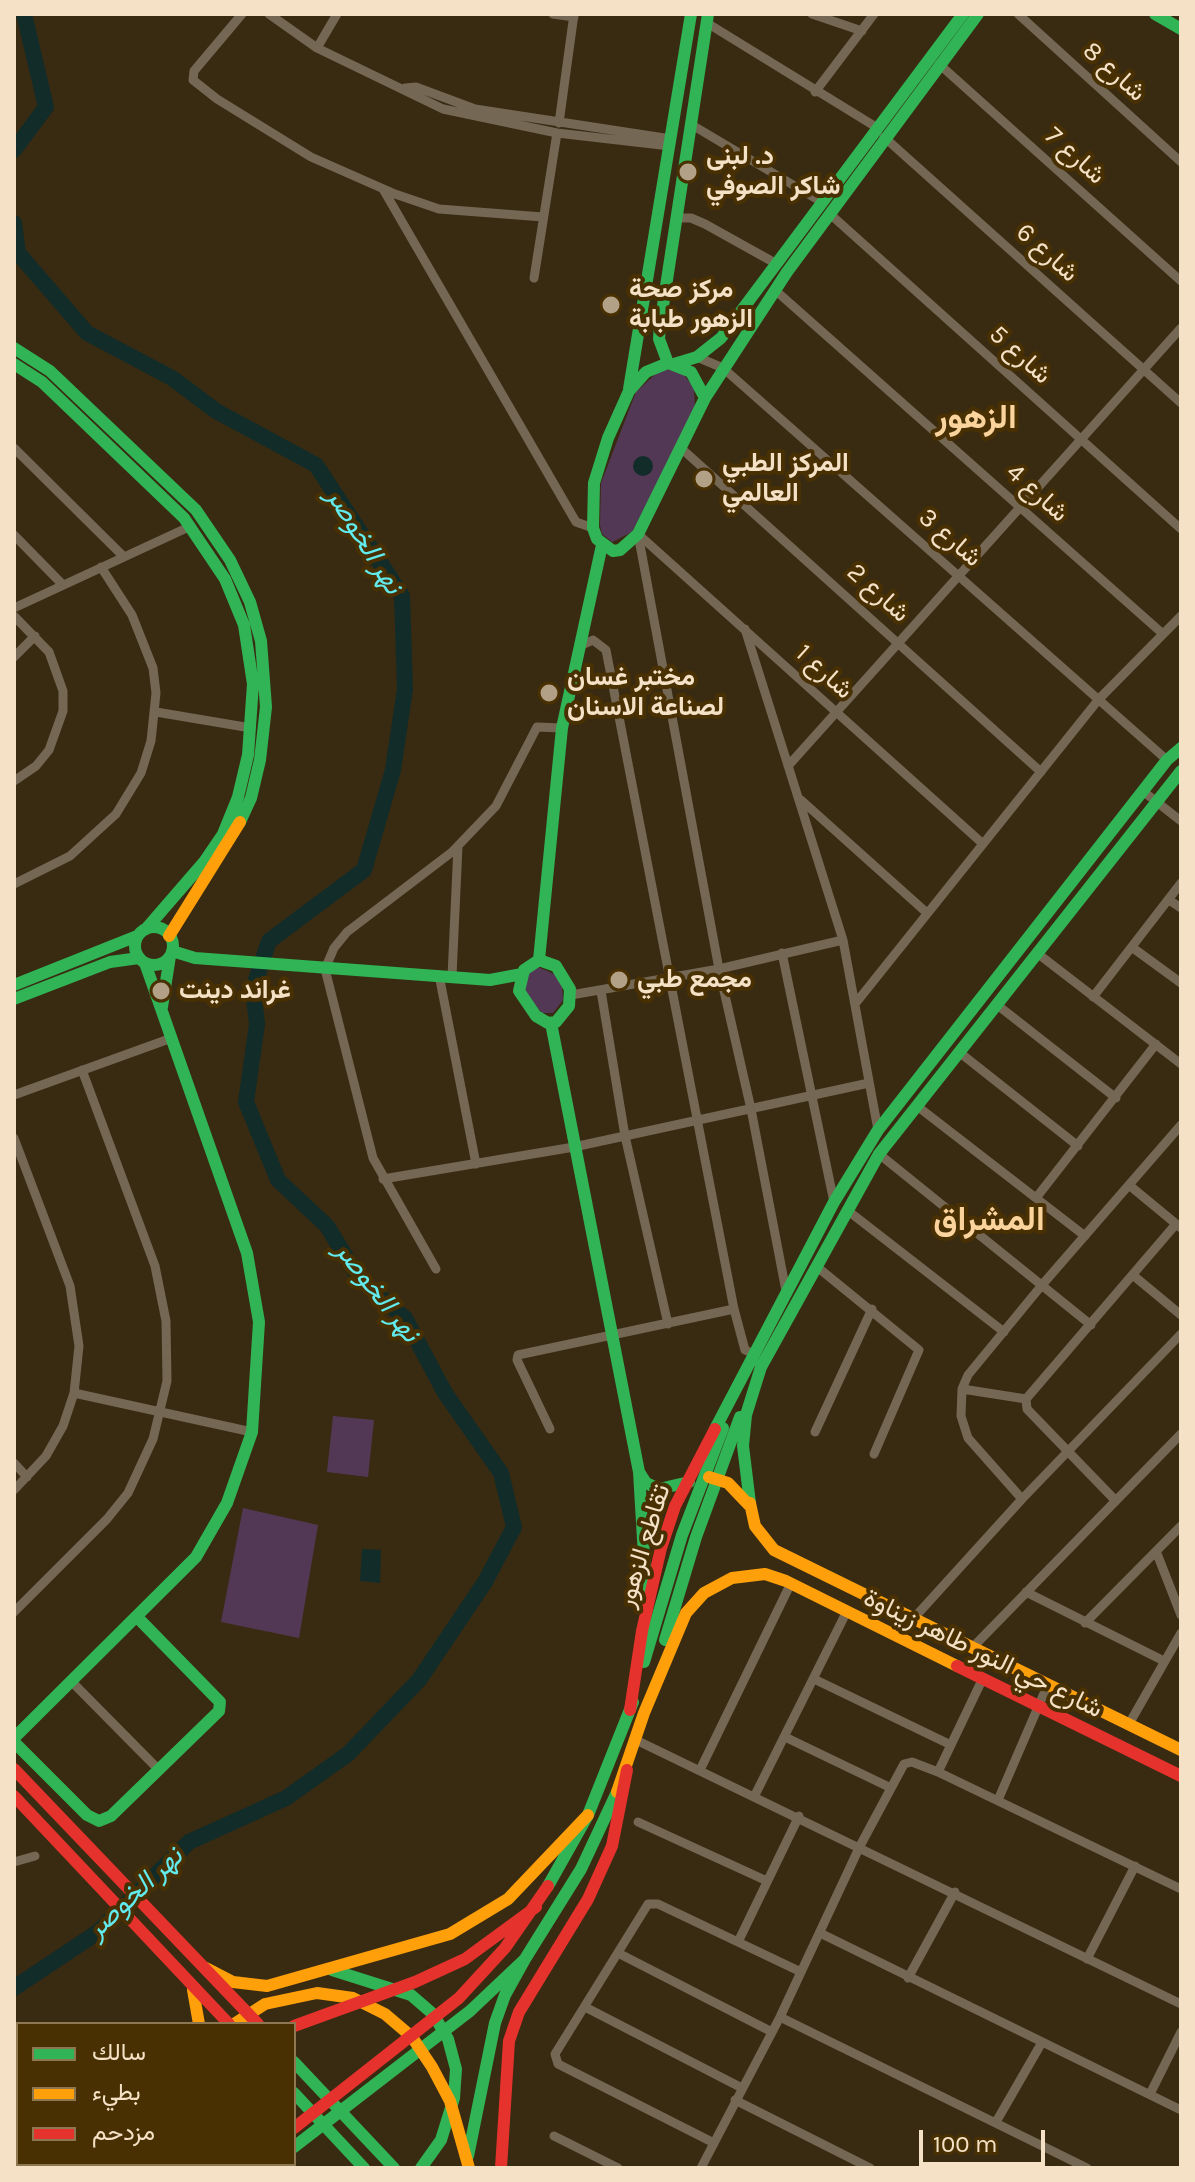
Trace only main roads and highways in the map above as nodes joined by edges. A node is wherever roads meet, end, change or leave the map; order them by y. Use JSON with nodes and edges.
{"nodes":[{"id":1,"x":691,"y":14,"type":"edge"},
{"id":2,"x":963,"y":14,"type":"edge"},
{"id":3,"x":978,"y":14,"type":"edge"},
{"id":4,"x":1155,"y":14,"type":"edge"},
{"id":5,"x":708,"y":18,"type":"edge"},
{"id":6,"x":1181,"y":29,"type":"edge"},
{"id":7,"x":880,"y":132,"type":"junction"},
{"id":8,"x":14,"y":348,"type":"edge"},
{"id":9,"x":14,"y":364,"type":"edge"},
{"id":10,"x":671,"y":364,"type":"junction"},
{"id":11,"x":629,"y":391,"type":"junction"},
{"id":12,"x":705,"y":398,"type":"junction"},
{"id":13,"x":133,"y":448,"type":"junction"},
{"id":14,"x":123,"y":459,"type":"junction"},
{"id":15,"x":602,"y":545,"type":"junction"},
{"id":16,"x":1181,"y":748,"type":"edge"},
{"id":17,"x":1181,"y":771,"type":"edge"},
{"id":18,"x":1150,"y":796,"type":"junction"},
{"id":19,"x":169,"y":903,"type":"junction"},
{"id":20,"x":184,"y":913,"type":"junction"},
{"id":21,"x":142,"y":932,"type":"junction"},
{"id":22,"x":169,"y":936,"type":"junction"},
{"id":23,"x":171,"y":954,"type":"junction"},
{"id":24,"x":142,"y":960,"type":"junction"},
{"id":25,"x":539,"y":960,"type":"junction"},
{"id":26,"x":522,"y":974,"type":"junction"},
{"id":27,"x":490,"y":980,"type":"junction"},
{"id":28,"x":14,"y":985,"type":"edge"},
{"id":29,"x":521,"y":997,"type":"junction"},
{"id":30,"x":14,"y":999,"type":"edge"},
{"id":31,"x":161,"y":1010,"type":"junction"},
{"id":32,"x":551,"y":1023,"type":"junction"},
{"id":33,"x":755,"y":1361,"type":"junction"},
{"id":34,"x":724,"y":1441,"type":"junction"},
{"id":35,"x":701,"y":1452,"type":"junction"},
{"id":36,"x":744,"y":1467,"type":"junction"},
{"id":37,"x":639,"y":1472,"type":"junction"},
{"id":38,"x":684,"y":1484,"type":"junction"},
{"id":39,"x":749,"y":1505,"type":"junction"},
{"id":40,"x":648,"y":1606,"type":"junction"},
{"id":41,"x":686,"y":1613,"type":"junction"},
{"id":42,"x":138,"y":1618,"type":"junction"},
{"id":43,"x":642,"y":1631,"type":"junction"},
{"id":44,"x":675,"y":1637,"type":"junction"},
{"id":45,"x":630,"y":1710,"type":"junction"},
{"id":46,"x":644,"y":1713,"type":"junction"},
{"id":47,"x":14,"y":1740,"type":"edge"},
{"id":48,"x":1180,"y":1747,"type":"edge"},
{"id":49,"x":14,"y":1769,"type":"edge"},
{"id":50,"x":627,"y":1770,"type":"junction"},
{"id":51,"x":1181,"y":1776,"type":"edge"},
{"id":52,"x":14,"y":1796,"type":"edge"},
{"id":53,"x":588,"y":1815,"type":"junction"},
{"id":54,"x":536,"y":1907,"type":"junction"},
{"id":55,"x":525,"y":1959,"type":"junction"},
{"id":56,"x":206,"y":1968,"type":"junction"},
{"id":57,"x":331,"y":1970,"type":"junction"},
{"id":58,"x":191,"y":1984,"type":"junction"},
{"id":59,"x":199,"y":2022,"type":"edge"},
{"id":60,"x":230,"y":2022,"type":"edge"},
{"id":61,"x":236,"y":2022,"type":"edge"},
{"id":62,"x":256,"y":2022,"type":"edge"},
{"id":63,"x":296,"y":2025,"type":"edge"},
{"id":64,"x":296,"y":2064,"type":"edge"},
{"id":65,"x":296,"y":2095,"type":"edge"},
{"id":66,"x":296,"y":2126,"type":"edge"},
{"id":67,"x":296,"y":2145,"type":"edge"},
{"id":68,"x":502,"y":2165,"type":"edge"},
{"id":69,"x":364,"y":2168,"type":"edge"},
{"id":70,"x":394,"y":2168,"type":"edge"},
{"id":71,"x":421,"y":2168,"type":"edge"},
{"id":72,"x":467,"y":2168,"type":"edge"}],
"edges":[{"from":1,"to":11,"type":"main road"},
{"from":2,"to":7,"type":"main road"},
{"from":3,"to":7,"type":"main road"},
{"from":4,"to":6,"type":"main road"},
{"from":5,"to":10,"type":"main road"},
{"from":7,"to":10,"type":"main road"},
{"from":7,"to":12,"type":"main road"},
{"from":8,"to":13,"type":"main road"},
{"from":9,"to":14,"type":"main road"},
{"from":10,"to":11,"type":"main road"},
{"from":10,"to":12,"type":"main road"},
{"from":11,"to":15,"type":"main road"},
{"from":12,"to":15,"type":"main road"},
{"from":13,"to":14,"type":"main road"},
{"from":13,"to":20,"type":"main road"},
{"from":14,"to":19,"type":"main road"},
{"from":15,"to":25,"type":"main road"},
{"from":16,"to":18,"type":"main road"},
{"from":17,"to":18,"type":"main road"},
{"from":18,"to":33,"type":"main road"},
{"from":18,"to":33,"type":"main road"},
{"from":19,"to":20,"type":"main road"},
{"from":19,"to":21,"type":"main road"},
{"from":20,"to":22,"type":"main road"},
{"from":21,"to":22,"type":"main road"},
{"from":21,"to":24,"type":"main road"},
{"from":21,"to":28,"type":"main road"},
{"from":22,"to":23,"type":"main road"},
{"from":23,"to":24,"type":"main road"},
{"from":23,"to":27,"type":"main road"},
{"from":23,"to":31,"type":"main road"},
{"from":24,"to":30,"type":"main road"},
{"from":24,"to":31,"type":"main road"},
{"from":25,"to":26,"type":"main road"},
{"from":25,"to":32,"type":"main road"},
{"from":26,"to":27,"type":"main road"},
{"from":26,"to":29,"type":"main road"},
{"from":27,"to":29,"type":"main road"},
{"from":29,"to":32,"type":"main road"},
{"from":31,"to":42,"type":"main road"},
{"from":32,"to":37,"type":"main road"},
{"from":33,"to":34,"type":"main road"},
{"from":33,"to":35,"type":"main road","name":"تقاطع الزهور"},
{"from":33,"to":36,"type":"main road"},
{"from":34,"to":45,"type":"main road"},
{"from":34,"to":46,"type":"main road"},
{"from":35,"to":36,"type":"main road"},
{"from":35,"to":38,"type":"main road","name":"تقاطع الزهور"},
{"from":36,"to":39,"type":"main road"},
{"from":37,"to":38,"type":"main road"},
{"from":37,"to":40,"type":"main road"},
{"from":38,"to":39,"type":"main road"},
{"from":38,"to":40,"type":"main road","name":"تقاطع الزهور"},
{"from":39,"to":48,"type":"main road","name":"شارع حي النور طاهر زيناوة"},
{"from":40,"to":41,"type":"main road"},
{"from":40,"to":43,"type":"main road","name":"تقاطع الزهور"},
{"from":41,"to":44,"type":"main road"},
{"from":41,"to":51,"type":"main road","name":"شارع حي النور طاهر زيناوة"},
{"from":42,"to":47,"type":"main road"},
{"from":42,"to":47,"type":"main road"},
{"from":43,"to":44,"type":"main road"},
{"from":43,"to":45,"type":"main road","name":"تقاطع الزهور"},
{"from":44,"to":46,"type":"main road"},
{"from":45,"to":53,"type":"main road"},
{"from":46,"to":50,"type":"main road"},
{"from":49,"to":56,"type":"main road"},
{"from":50,"to":55,"type":"main road"},
{"from":50,"to":68,"type":"main road"},
{"from":52,"to":58,"type":"main road"},
{"from":53,"to":54,"type":"main road"},
{"from":53,"to":57,"type":"main road"},
{"from":54,"to":63,"type":"main road"},
{"from":54,"to":66,"type":"main road"},
{"from":55,"to":67,"type":"main road"},
{"from":55,"to":72,"type":"main road"},
{"from":56,"to":57,"type":"main road"},
{"from":56,"to":62,"type":"main road"},
{"from":57,"to":71,"type":"main road"},
{"from":58,"to":59,"type":"main road"},
{"from":58,"to":60,"type":"main road"},
{"from":61,"to":72,"type":"main road"},
{"from":64,"to":70,"type":"main road"},
{"from":65,"to":69,"type":"main road"}]}
